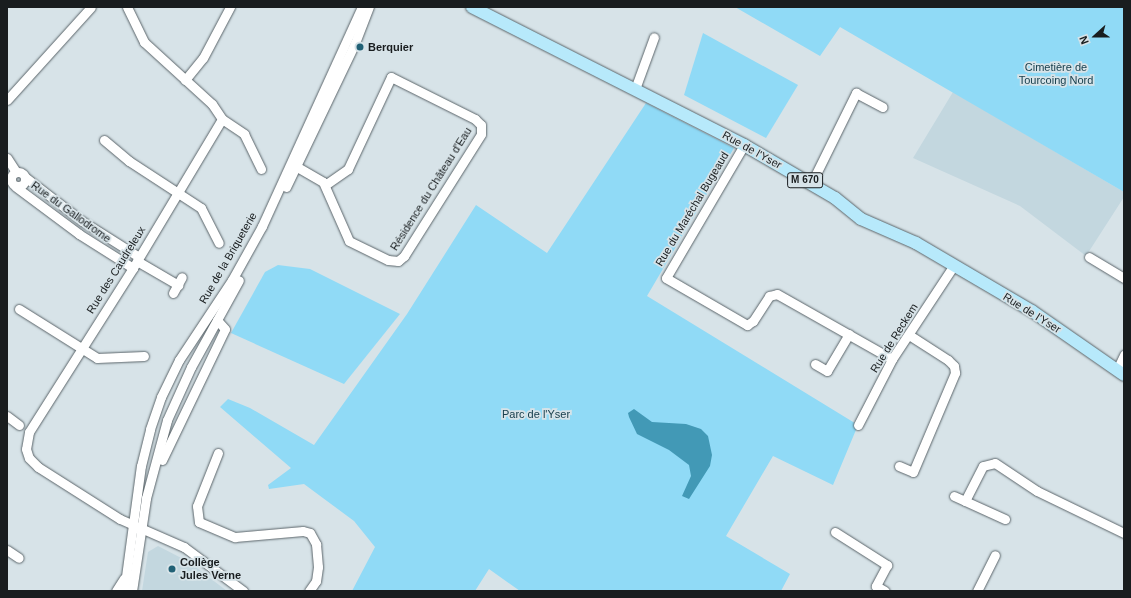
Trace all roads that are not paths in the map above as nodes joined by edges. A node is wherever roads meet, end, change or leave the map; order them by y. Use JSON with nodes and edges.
{"nodes":[{"id":1,"x":91,"y":7,"type":"edge"},
{"id":2,"x":127,"y":7,"type":"edge"},
{"id":3,"x":230,"y":7,"type":"edge"},
{"id":4,"x":362,"y":7,"type":"edge"},
{"id":5,"x":369,"y":7,"type":"edge"},
{"id":6,"x":472,"y":7,"type":"edge"},
{"id":7,"x":654,"y":37,"type":"dead end"},
{"id":8,"x":185,"y":80,"type":"junction"},
{"id":9,"x":634,"y":88,"type":"junction"},
{"id":10,"x":7,"y":100,"type":"edge"},
{"id":11,"x":882,"y":107,"type":"dead end"},
{"id":12,"x":222,"y":119,"type":"junction"},
{"id":13,"x":104,"y":140,"type":"dead end"},
{"id":14,"x":744,"y":145,"type":"junction"},
{"id":15,"x":7,"y":158,"type":"edge"},
{"id":16,"x":294,"y":165,"type":"junction"},
{"id":17,"x":261,"y":169,"type":"dead end"},
{"id":18,"x":15,"y":175,"type":"edge"},
{"id":19,"x":811,"y":184,"type":"junction"},
{"id":20,"x":325,"y":185,"type":"junction"},
{"id":21,"x":16,"y":186,"type":"junction"},
{"id":22,"x":178,"y":192,"type":"junction"},
{"id":23,"x":219,"y":243,"type":"dead end"},
{"id":24,"x":1089,"y":257,"type":"dead end"},
{"id":25,"x":136,"y":262,"type":"junction"},
{"id":26,"x":954,"y":266,"type":"junction"},
{"id":27,"x":1124,"y":278,"type":"edge"},
{"id":28,"x":178,"y":285,"type":"dead end"},
{"id":29,"x":223,"y":294,"type":"junction"},
{"id":30,"x":19,"y":309,"type":"dead end"},
{"id":31,"x":217,"y":320,"type":"junction"},
{"id":32,"x":202,"y":326,"type":"junction"},
{"id":33,"x":848,"y":334,"type":"junction"},
{"id":34,"x":909,"y":335,"type":"junction"},
{"id":35,"x":81,"y":349,"type":"junction"},
{"id":36,"x":144,"y":356,"type":"dead end"},
{"id":37,"x":1124,"y":356,"type":"edge"},
{"id":38,"x":892,"y":360,"type":"junction"},
{"id":39,"x":815,"y":364,"type":"dead end"},
{"id":40,"x":1120,"y":372,"type":"edge"},
{"id":41,"x":7,"y":416,"type":"edge"},
{"id":42,"x":19,"y":425,"type":"dead end"},
{"id":43,"x":858,"y":425,"type":"dead end"},
{"id":44,"x":218,"y":452,"type":"dead end"},
{"id":45,"x":162,"y":460,"type":"dead end"},
{"id":46,"x":899,"y":466,"type":"dead end"},
{"id":47,"x":954,"y":496,"type":"dead end"},
{"id":48,"x":965,"y":501,"type":"junction"},
{"id":49,"x":1005,"y":519,"type":"dead end"},
{"id":50,"x":136,"y":526,"type":"junction"},
{"id":51,"x":836,"y":532,"type":"dead end"},
{"id":52,"x":1124,"y":533,"type":"edge"},
{"id":53,"x":7,"y":550,"type":"edge"},
{"id":54,"x":995,"y":555,"type":"dead end"},
{"id":55,"x":19,"y":558,"type":"dead end"},
{"id":56,"x":126,"y":576,"type":"junction"},
{"id":57,"x":875,"y":589,"type":"edge"},
{"id":58,"x":116,"y":591,"type":"edge"},
{"id":59,"x":124,"y":591,"type":"edge"},
{"id":60,"x":132,"y":591,"type":"edge"},
{"id":61,"x":243,"y":591,"type":"edge"},
{"id":62,"x":309,"y":591,"type":"edge"},
{"id":63,"x":885,"y":591,"type":"edge"},
{"id":64,"x":977,"y":591,"type":"edge"}],
"edges":[{"from":1,"to":10,"type":"street"},
{"from":2,"to":8,"type":"street"},
{"from":3,"to":8,"type":"street"},
{"from":4,"to":16,"type":"street","name":"Rue de la Briqueterie"},
{"from":5,"to":16,"type":"street","name":"Rue de la Briqueterie"},
{"from":6,"to":9,"type":"main road","name":"Rue de l'Yser","number":"M 670"},
{"from":7,"to":9,"type":"street"},
{"from":8,"to":12,"type":"street"},
{"from":9,"to":14,"type":"main road","name":"Rue de l'Yser","number":"M 670"},
{"from":11,"to":19,"type":"street"},
{"from":12,"to":17,"type":"street"},
{"from":12,"to":22,"type":"street","name":"Rue des Caudreleux"},
{"from":13,"to":22,"type":"street"},
{"from":14,"to":19,"type":"main road","name":"Rue de l'Yser","number":"M 670"},
{"from":14,"to":33,"type":"street","name":"Rue du Maréchal Bugeaud"},
{"from":15,"to":18,"type":"street"},
{"from":16,"to":20,"type":"street","name":"Résidence du Château d'Eau"},
{"from":16,"to":29,"type":"street","name":"Rue de la Briqueterie"},
{"from":16,"to":31,"type":"street","name":"Rue de la Briqueterie"},
{"from":18,"to":21,"type":"street"},
{"from":18,"to":21,"type":"street"},
{"from":18,"to":25,"type":"street","name":"Rue du Gallodrome"},
{"from":19,"to":26,"type":"main road","name":"Rue de l'Yser","number":"M 670"},
{"from":20,"to":20,"type":"street","name":"Résidence du Château d'Eau"},
{"from":21,"to":25,"type":"street","name":"Rue du Gallodrome"},
{"from":22,"to":23,"type":"street"},
{"from":22,"to":25,"type":"street","name":"Rue des Caudreleux"},
{"from":24,"to":27,"type":"street"},
{"from":25,"to":28,"type":"street"},
{"from":25,"to":35,"type":"street","name":"Rue des Caudreleux"},
{"from":26,"to":34,"type":"street","name":"Rue de Reckem"},
{"from":26,"to":40,"type":"main road","name":"Rue de l'Yser","number":"M 670"},
{"from":29,"to":31,"type":"street"},
{"from":29,"to":32,"type":"street","name":"Rue de la Briqueterie"},
{"from":30,"to":35,"type":"street"},
{"from":31,"to":32,"type":"street"},
{"from":31,"to":45,"type":"street","name":"Rue de la Briqueterie"},
{"from":31,"to":50,"type":"street","name":"Rue de la Briqueterie"},
{"from":32,"to":50,"type":"street","name":"Rue de la Briqueterie"},
{"from":33,"to":38,"type":"street","name":"Rue du Maréchal Bugeaud"},
{"from":33,"to":39,"type":"street"},
{"from":34,"to":38,"type":"street","name":"Rue de Reckem"},
{"from":34,"to":46,"type":"street"},
{"from":35,"to":36,"type":"street"},
{"from":35,"to":50,"type":"street","name":"Rue des Caudreleux"},
{"from":37,"to":40,"type":"street"},
{"from":38,"to":43,"type":"street","name":"Rue de Reckem"},
{"from":41,"to":42,"type":"street"},
{"from":44,"to":62,"type":"street"},
{"from":47,"to":48,"type":"street"},
{"from":48,"to":49,"type":"street"},
{"from":48,"to":52,"type":"street"},
{"from":50,"to":56,"type":"street"},
{"from":50,"to":60,"type":"street"},
{"from":50,"to":61,"type":"street","name":"Rue des Caudreleux"},
{"from":51,"to":57,"type":"street"},
{"from":53,"to":55,"type":"street"},
{"from":54,"to":64,"type":"street"},
{"from":56,"to":58,"type":"street"},
{"from":56,"to":59,"type":"street"},
{"from":57,"to":63,"type":"street"}]}
